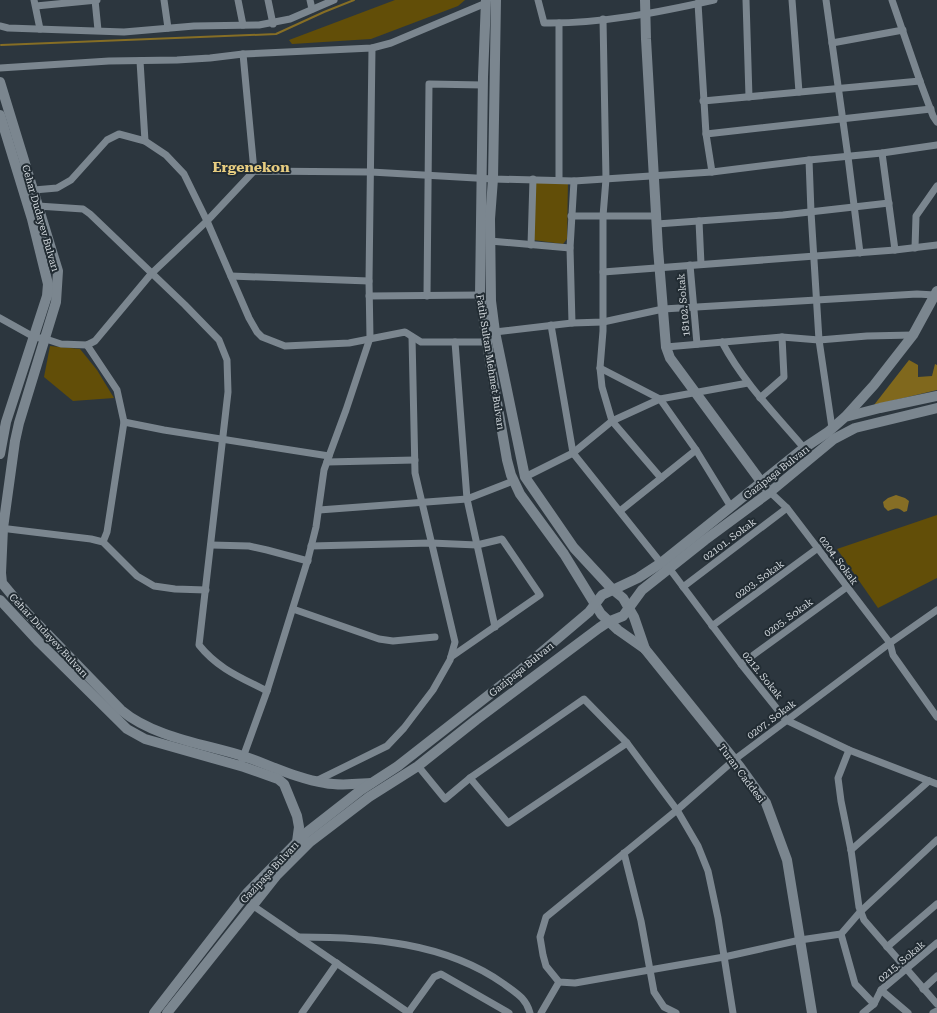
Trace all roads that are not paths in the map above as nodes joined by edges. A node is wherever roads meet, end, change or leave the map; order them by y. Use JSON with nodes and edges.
{"nodes":[{"id":1,"x":96,"y":0,"type":"edge"},
{"id":2,"x":164,"y":0,"type":"edge"},
{"id":3,"x":238,"y":0,"type":"edge"},
{"id":4,"x":268,"y":0,"type":"edge"},
{"id":5,"x":310,"y":0,"type":"edge"},
{"id":6,"x":334,"y":0,"type":"edge"},
{"id":7,"x":538,"y":0,"type":"edge"},
{"id":8,"x":645,"y":0,"type":"edge"},
{"id":9,"x":714,"y":0,"type":"edge"},
{"id":10,"x":746,"y":0,"type":"edge"},
{"id":11,"x":792,"y":0,"type":"edge"},
{"id":12,"x":826,"y":0,"type":"edge"},
{"id":13,"x":892,"y":0,"type":"edge"},
{"id":14,"x":489,"y":1,"type":"edge"},
{"id":15,"x":35,"y":3,"type":"edge"},
{"id":16,"x":698,"y":4,"type":"junction"},
{"id":17,"x":312,"y":9,"type":"junction"},
{"id":18,"x":647,"y":13,"type":"junction"},
{"id":19,"x":603,"y":19,"type":"junction"},
{"id":20,"x":559,"y":23,"type":"junction"},
{"id":21,"x":273,"y":24,"type":"junction"},
{"id":22,"x":243,"y":25,"type":"junction"},
{"id":23,"x":0,"y":26,"type":"edge"},
{"id":24,"x":168,"y":28,"type":"junction"},
{"id":25,"x":40,"y":30,"type":"junction"},
{"id":26,"x":98,"y":30,"type":"junction"},
{"id":27,"x":903,"y":30,"type":"junction"},
{"id":28,"x":832,"y":43,"type":"junction"},
{"id":29,"x":372,"y":48,"type":"junction"},
{"id":30,"x":243,"y":54,"type":"junction"},
{"id":31,"x":140,"y":61,"type":"junction"},
{"id":32,"x":0,"y":68,"type":"edge"},
{"id":33,"x":920,"y":81,"type":"junction"},
{"id":34,"x":0,"y":82,"type":"edge"},
{"id":35,"x":483,"y":85,"type":"junction"},
{"id":36,"x":838,"y":88,"type":"junction"},
{"id":37,"x":799,"y":92,"type":"junction"},
{"id":38,"x":749,"y":97,"type":"junction"},
{"id":39,"x":703,"y":101,"type":"junction"},
{"id":40,"x":931,"y":109,"type":"junction"},
{"id":41,"x":0,"y":115,"type":"edge"},
{"id":42,"x":842,"y":119,"type":"junction"},
{"id":43,"x":937,"y":122,"type":"edge"},
{"id":44,"x":706,"y":134,"type":"junction"},
{"id":45,"x":145,"y":141,"type":"junction"},
{"id":46,"x":937,"y":145,"type":"edge"},
{"id":47,"x":882,"y":153,"type":"junction"},
{"id":48,"x":848,"y":157,"type":"junction"},
{"id":49,"x":809,"y":160,"type":"junction"},
{"id":50,"x":254,"y":171,"type":"junction"},
{"id":51,"x":371,"y":172,"type":"junction"},
{"id":52,"x":712,"y":172,"type":"junction"},
{"id":53,"x":427,"y":176,"type":"junction"},
{"id":54,"x":654,"y":176,"type":"junction"},
{"id":55,"x":482,"y":179,"type":"junction"},
{"id":56,"x":493,"y":179,"type":"junction"},
{"id":57,"x":533,"y":179,"type":"junction"},
{"id":58,"x":606,"y":179,"type":"junction"},
{"id":59,"x":559,"y":180,"type":"junction"},
{"id":60,"x":574,"y":181,"type":"junction"},
{"id":61,"x":937,"y":186,"type":"edge"},
{"id":62,"x":34,"y":190,"type":"junction"},
{"id":63,"x":889,"y":203,"type":"junction"},
{"id":64,"x":38,"y":206,"type":"junction"},
{"id":65,"x":854,"y":207,"type":"junction"},
{"id":66,"x":811,"y":212,"type":"junction"},
{"id":67,"x":571,"y":216,"type":"junction"},
{"id":68,"x":603,"y":216,"type":"junction"},
{"id":69,"x":657,"y":220,"type":"junction"},
{"id":70,"x":207,"y":221,"type":"junction"},
{"id":71,"x":699,"y":222,"type":"junction"},
{"id":72,"x":490,"y":241,"type":"junction"},
{"id":73,"x":531,"y":245,"type":"junction"},
{"id":74,"x":937,"y":245,"type":"edge"},
{"id":75,"x":570,"y":248,"type":"junction"},
{"id":76,"x":915,"y":248,"type":"junction"},
{"id":77,"x":895,"y":250,"type":"junction"},
{"id":78,"x":860,"y":253,"type":"junction"},
{"id":79,"x":814,"y":256,"type":"junction"},
{"id":80,"x":701,"y":264,"type":"junction"},
{"id":81,"x":690,"y":265,"type":"junction"},
{"id":82,"x":660,"y":267,"type":"junction"},
{"id":83,"x":603,"y":272,"type":"junction"},
{"id":84,"x":151,"y":274,"type":"junction"},
{"id":85,"x":231,"y":276,"type":"junction"},
{"id":86,"x":369,"y":281,"type":"junction"},
{"id":87,"x":936,"y":293,"type":"edge"},
{"id":88,"x":480,"y":295,"type":"junction"},
{"id":89,"x":369,"y":296,"type":"junction"},
{"id":90,"x":427,"y":296,"type":"junction"},
{"id":91,"x":818,"y":300,"type":"junction"},
{"id":92,"x":694,"y":307,"type":"junction"},
{"id":93,"x":663,"y":309,"type":"junction"},
{"id":94,"x":0,"y":318,"type":"edge"},
{"id":95,"x":603,"y":322,"type":"junction"},
{"id":96,"x":572,"y":323,"type":"junction"},
{"id":97,"x":551,"y":325,"type":"junction"},
{"id":98,"x":495,"y":332,"type":"junction"},
{"id":99,"x":913,"y":335,"type":"junction"},
{"id":100,"x":34,"y":337,"type":"junction"},
{"id":101,"x":412,"y":337,"type":"junction"},
{"id":102,"x":782,"y":337,"type":"junction"},
{"id":103,"x":370,"y":338,"type":"junction"},
{"id":104,"x":46,"y":339,"type":"junction"},
{"id":105,"x":819,"y":340,"type":"junction"},
{"id":106,"x":455,"y":342,"type":"junction"},
{"id":107,"x":487,"y":342,"type":"junction"},
{"id":108,"x":722,"y":342,"type":"junction"},
{"id":109,"x":697,"y":344,"type":"junction"},
{"id":110,"x":87,"y":346,"type":"junction"},
{"id":111,"x":666,"y":347,"type":"junction"},
{"id":112,"x":600,"y":368,"type":"junction"},
{"id":113,"x":748,"y":383,"type":"junction"},
{"id":114,"x":696,"y":393,"type":"junction"},
{"id":115,"x":937,"y":396,"type":"edge"},
{"id":116,"x":760,"y":398,"type":"junction"},
{"id":117,"x":660,"y":399,"type":"junction"},
{"id":118,"x":937,"y":408,"type":"edge"},
{"id":119,"x":845,"y":417,"type":"junction"},
{"id":120,"x":612,"y":421,"type":"junction"},
{"id":121,"x":124,"y":422,"type":"junction"},
{"id":122,"x":3,"y":425,"type":"edge"},
{"id":123,"x":832,"y":428,"type":"junction"},
{"id":124,"x":223,"y":440,"type":"junction"},
{"id":125,"x":804,"y":448,"type":"junction"},
{"id":126,"x":696,"y":450,"type":"junction"},
{"id":127,"x":0,"y":454,"type":"edge"},
{"id":128,"x":573,"y":454,"type":"junction"},
{"id":129,"x":328,"y":459,"type":"junction"},
{"id":130,"x":415,"y":460,"type":"junction"},
{"id":131,"x":525,"y":477,"type":"junction"},
{"id":132,"x":661,"y":478,"type":"junction"},
{"id":133,"x":514,"y":481,"type":"junction"},
{"id":134,"x":761,"y":483,"type":"junction"},
{"id":135,"x":770,"y":492,"type":"junction"},
{"id":136,"x":467,"y":499,"type":"junction"},
{"id":137,"x":421,"y":503,"type":"junction"},
{"id":138,"x":731,"y":507,"type":"junction"},
{"id":139,"x":787,"y":508,"type":"junction"},
{"id":140,"x":319,"y":510,"type":"junction"},
{"id":141,"x":620,"y":511,"type":"junction"},
{"id":142,"x":2,"y":528,"type":"edge"},
{"id":143,"x":103,"y":542,"type":"junction"},
{"id":144,"x":430,"y":543,"type":"junction"},
{"id":145,"x":211,"y":545,"type":"junction"},
{"id":146,"x":477,"y":545,"type":"junction"},
{"id":147,"x":311,"y":546,"type":"junction"},
{"id":148,"x":818,"y":548,"type":"junction"},
{"id":149,"x":308,"y":561,"type":"junction"},
{"id":150,"x":665,"y":566,"type":"junction"},
{"id":151,"x":683,"y":587,"type":"junction"},
{"id":152,"x":847,"y":587,"type":"junction"},
{"id":153,"x":612,"y":589,"type":"junction"},
{"id":154,"x":3,"y":590,"type":"edge"},
{"id":155,"x":206,"y":590,"type":"junction"},
{"id":156,"x":0,"y":600,"type":"edge"},
{"id":157,"x":595,"y":603,"type":"junction"},
{"id":158,"x":628,"y":608,"type":"junction"},
{"id":159,"x":293,"y":609,"type":"junction"},
{"id":160,"x":937,"y":610,"type":"edge"},
{"id":161,"x":608,"y":622,"type":"junction"},
{"id":162,"x":712,"y":626,"type":"junction"},
{"id":163,"x":494,"y":627,"type":"junction"},
{"id":164,"x":435,"y":637,"type":"dead end"},
{"id":165,"x":890,"y":643,"type":"junction"},
{"id":166,"x":645,"y":648,"type":"junction"},
{"id":167,"x":451,"y":657,"type":"junction"},
{"id":168,"x":741,"y":664,"type":"junction"},
{"id":169,"x":267,"y":691,"type":"junction"},
{"id":170,"x":937,"y":717,"type":"edge"},
{"id":171,"x":786,"y":720,"type":"junction"},
{"id":172,"x":627,"y":743,"type":"junction"},
{"id":173,"x":849,"y":750,"type":"junction"},
{"id":174,"x":734,"y":760,"type":"junction"},
{"id":175,"x":242,"y":761,"type":"junction"},
{"id":176,"x":418,"y":766,"type":"junction"},
{"id":177,"x":470,"y":778,"type":"junction"},
{"id":178,"x":316,"y":781,"type":"junction"},
{"id":179,"x":929,"y":781,"type":"junction"},
{"id":180,"x":373,"y":782,"type":"junction"},
{"id":181,"x":937,"y":784,"type":"edge"},
{"id":182,"x":677,"y":810,"type":"junction"},
{"id":183,"x":937,"y":840,"type":"edge"},
{"id":184,"x":297,"y":842,"type":"junction"},
{"id":185,"x":851,"y":850,"type":"junction"},
{"id":186,"x":624,"y":853,"type":"junction"},
{"id":187,"x":937,"y":904,"type":"edge"},
{"id":188,"x":252,"y":905,"type":"junction"},
{"id":189,"x":860,"y":912,"type":"junction"},
{"id":190,"x":841,"y":934,"type":"junction"},
{"id":191,"x":299,"y":937,"type":"junction"},
{"id":192,"x":800,"y":940,"type":"junction"},
{"id":193,"x":937,"y":943,"type":"edge"},
{"id":194,"x":886,"y":947,"type":"junction"},
{"id":195,"x":724,"y":957,"type":"junction"},
{"id":196,"x":337,"y":963,"type":"junction"},
{"id":197,"x":906,"y":970,"type":"junction"},
{"id":198,"x":649,"y":971,"type":"junction"},
{"id":199,"x":937,"y":976,"type":"edge"},
{"id":200,"x":559,"y":982,"type":"junction"},
{"id":201,"x":923,"y":989,"type":"junction"},
{"id":202,"x":881,"y":990,"type":"junction"},
{"id":203,"x":874,"y":1004,"type":"junction"},
{"id":204,"x":937,"y":1004,"type":"edge"},
{"id":205,"x":937,"y":1011,"type":"edge"},
{"id":206,"x":154,"y":1013,"type":"edge"},
{"id":207,"x":168,"y":1013,"type":"edge"},
{"id":208,"x":302,"y":1013,"type":"edge"},
{"id":209,"x":409,"y":1013,"type":"edge"},
{"id":210,"x":507,"y":1013,"type":"edge"},
{"id":211,"x":530,"y":1013,"type":"edge"},
{"id":212,"x":541,"y":1013,"type":"edge"},
{"id":213,"x":676,"y":1013,"type":"edge"},
{"id":214,"x":733,"y":1013,"type":"edge"},
{"id":215,"x":812,"y":1013,"type":"edge"},
{"id":216,"x":864,"y":1013,"type":"edge"},
{"id":217,"x":908,"y":1013,"type":"edge"},
{"id":218,"x":933,"y":1013,"type":"edge"}],
"edges":[{"from":1,"to":15,"type":"street"},
{"from":1,"to":26,"type":"street"},
{"from":2,"to":24,"type":"street"},
{"from":3,"to":22,"type":"street"},
{"from":4,"to":21,"type":"street"},
{"from":5,"to":17,"type":"street"},
{"from":6,"to":17,"type":"street"},
{"from":7,"to":20,"type":"street"},
{"from":8,"to":18,"type":"street"},
{"from":9,"to":16,"type":"street"},
{"from":10,"to":38,"type":"street"},
{"from":11,"to":37,"type":"street"},
{"from":12,"to":28,"type":"street"},
{"from":13,"to":27,"type":"street"},
{"from":14,"to":29,"type":"street"},
{"from":14,"to":35,"type":"street","name":"Fatih Sultan Mehmet Bulvarı"},
{"from":14,"to":56,"type":"street","name":"Fatih Sultan Mehmet Bulvarı"},
{"from":15,"to":25,"type":"street"},
{"from":16,"to":18,"type":"street"},
{"from":16,"to":39,"type":"street"},
{"from":17,"to":21,"type":"street"},
{"from":18,"to":19,"type":"street"},
{"from":18,"to":54,"type":"street"},
{"from":19,"to":20,"type":"street"},
{"from":19,"to":58,"type":"street"},
{"from":20,"to":59,"type":"street"},
{"from":21,"to":22,"type":"street"},
{"from":22,"to":24,"type":"street"},
{"from":23,"to":25,"type":"street"},
{"from":24,"to":26,"type":"street"},
{"from":25,"to":26,"type":"street"},
{"from":27,"to":28,"type":"street"},
{"from":27,"to":33,"type":"street"},
{"from":28,"to":36,"type":"street"},
{"from":29,"to":30,"type":"street"},
{"from":29,"to":51,"type":"street"},
{"from":30,"to":31,"type":"street"},
{"from":30,"to":50,"type":"street"},
{"from":31,"to":32,"type":"street"},
{"from":31,"to":45,"type":"street"},
{"from":33,"to":36,"type":"street"},
{"from":33,"to":40,"type":"street"},
{"from":34,"to":62,"type":"street","name":"Cehar Dudayev Bulvarı"},
{"from":35,"to":53,"type":"street"},
{"from":35,"to":55,"type":"street","name":"Fatih Sultan Mehmet Bulvarı"},
{"from":36,"to":37,"type":"street"},
{"from":36,"to":42,"type":"street"},
{"from":37,"to":38,"type":"street"},
{"from":38,"to":39,"type":"street"},
{"from":39,"to":44,"type":"street"},
{"from":40,"to":42,"type":"street"},
{"from":40,"to":43,"type":"street"},
{"from":41,"to":100,"type":"street","name":"Cehar Dudayev Bulvarı"},
{"from":42,"to":44,"type":"street"},
{"from":42,"to":48,"type":"street"},
{"from":44,"to":52,"type":"street"},
{"from":45,"to":62,"type":"street"},
{"from":45,"to":70,"type":"street"},
{"from":46,"to":47,"type":"street"},
{"from":47,"to":48,"type":"street"},
{"from":47,"to":63,"type":"street"},
{"from":48,"to":49,"type":"street"},
{"from":48,"to":65,"type":"street"},
{"from":49,"to":52,"type":"street"},
{"from":49,"to":66,"type":"street"},
{"from":50,"to":51,"type":"street"},
{"from":50,"to":70,"type":"street"},
{"from":51,"to":53,"type":"street"},
{"from":51,"to":86,"type":"street"},
{"from":52,"to":54,"type":"street"},
{"from":53,"to":55,"type":"street"},
{"from":53,"to":90,"type":"street"},
{"from":54,"to":58,"type":"street"},
{"from":54,"to":69,"type":"street"},
{"from":55,"to":56,"type":"street"},
{"from":55,"to":88,"type":"street","name":"Fatih Sultan Mehmet Bulvarı"},
{"from":56,"to":57,"type":"street"},
{"from":56,"to":72,"type":"street","name":"Fatih Sultan Mehmet Bulvarı"},
{"from":57,"to":59,"type":"street"},
{"from":57,"to":73,"type":"street"},
{"from":58,"to":60,"type":"street"},
{"from":58,"to":68,"type":"street"},
{"from":59,"to":60,"type":"street"},
{"from":60,"to":67,"type":"street"},
{"from":61,"to":76,"type":"street"},
{"from":62,"to":64,"type":"street","name":"Cehar Dudayev Bulvarı"},
{"from":63,"to":65,"type":"street"},
{"from":63,"to":77,"type":"street"},
{"from":64,"to":84,"type":"street"},
{"from":64,"to":104,"type":"street","name":"Cehar Dudayev Bulvarı"},
{"from":65,"to":66,"type":"street"},
{"from":65,"to":78,"type":"street"},
{"from":66,"to":71,"type":"street"},
{"from":66,"to":79,"type":"street"},
{"from":67,"to":68,"type":"street"},
{"from":67,"to":75,"type":"street"},
{"from":68,"to":69,"type":"street"},
{"from":68,"to":83,"type":"street"},
{"from":69,"to":71,"type":"street"},
{"from":69,"to":82,"type":"street"},
{"from":70,"to":84,"type":"street"},
{"from":70,"to":85,"type":"street"},
{"from":71,"to":80,"type":"street"},
{"from":72,"to":73,"type":"street"},
{"from":72,"to":98,"type":"street","name":"Fatih Sultan Mehmet Bulvarı"},
{"from":73,"to":75,"type":"street"},
{"from":74,"to":76,"type":"street"},
{"from":75,"to":96,"type":"street"},
{"from":76,"to":77,"type":"street"},
{"from":77,"to":78,"type":"street"},
{"from":78,"to":79,"type":"street"},
{"from":79,"to":80,"type":"street"},
{"from":79,"to":91,"type":"street"},
{"from":80,"to":81,"type":"street"},
{"from":81,"to":82,"type":"street"},
{"from":81,"to":92,"type":"street","name":"18102. Sokak"},
{"from":82,"to":83,"type":"street"},
{"from":82,"to":93,"type":"street"},
{"from":83,"to":95,"type":"street"},
{"from":84,"to":110,"type":"street"},
{"from":84,"to":124,"type":"street"},
{"from":85,"to":86,"type":"street"},
{"from":85,"to":103,"type":"street"},
{"from":86,"to":89,"type":"street"},
{"from":87,"to":91,"type":"street"},
{"from":87,"to":99,"type":"street"},
{"from":88,"to":90,"type":"street"},
{"from":88,"to":107,"type":"street","name":"Fatih Sultan Mehmet Bulvarı"},
{"from":89,"to":90,"type":"street"},
{"from":89,"to":103,"type":"street"},
{"from":91,"to":92,"type":"street"},
{"from":91,"to":105,"type":"street"},
{"from":92,"to":93,"type":"street"},
{"from":92,"to":109,"type":"street","name":"18102. Sokak"},
{"from":93,"to":95,"type":"street"},
{"from":93,"to":111,"type":"street"},
{"from":94,"to":100,"type":"street"},
{"from":95,"to":96,"type":"street"},
{"from":95,"to":112,"type":"street"},
{"from":96,"to":97,"type":"street"},
{"from":97,"to":98,"type":"street"},
{"from":97,"to":128,"type":"street"},
{"from":98,"to":131,"type":"street","name":"Fatih Sultan Mehmet Bulvarı"},
{"from":99,"to":105,"type":"street"},
{"from":99,"to":119,"type":"street"},
{"from":100,"to":104,"type":"street"},
{"from":100,"to":122,"type":"street","name":"Cehar Dudayev Bulvarı"},
{"from":101,"to":103,"type":"street"},
{"from":101,"to":106,"type":"street"},
{"from":101,"to":130,"type":"street"},
{"from":102,"to":105,"type":"street"},
{"from":102,"to":108,"type":"street"},
{"from":102,"to":116,"type":"street"},
{"from":103,"to":129,"type":"street"},
{"from":104,"to":110,"type":"street"},
{"from":104,"to":142,"type":"street","name":"Cehar Dudayev Bulvarı"},
{"from":105,"to":123,"type":"street"},
{"from":106,"to":107,"type":"street"},
{"from":106,"to":136,"type":"street"},
{"from":107,"to":133,"type":"street","name":"Fatih Sultan Mehmet Bulvarı"},
{"from":108,"to":109,"type":"street"},
{"from":108,"to":113,"type":"street"},
{"from":109,"to":111,"type":"street"},
{"from":110,"to":121,"type":"street"},
{"from":111,"to":114,"type":"street"},
{"from":112,"to":117,"type":"street"},
{"from":112,"to":120,"type":"street"},
{"from":113,"to":114,"type":"street"},
{"from":113,"to":116,"type":"street"},
{"from":114,"to":117,"type":"street"},
{"from":114,"to":134,"type":"street"},
{"from":115,"to":119,"type":"street","name":"Gazipaşa Bulvarı"},
{"from":116,"to":125,"type":"street"},
{"from":117,"to":120,"type":"street"},
{"from":117,"to":126,"type":"street"},
{"from":118,"to":135,"type":"street","name":"Gazipaşa Bulvarı"},
{"from":119,"to":123,"type":"street","name":"Gazipaşa Bulvarı"},
{"from":120,"to":128,"type":"street"},
{"from":120,"to":132,"type":"street"},
{"from":121,"to":124,"type":"street"},
{"from":121,"to":143,"type":"street"},
{"from":122,"to":127,"type":"street","name":"Cehar Dudayev Bulvarı"},
{"from":123,"to":125,"type":"street","name":"Gazipaşa Bulvarı"},
{"from":124,"to":129,"type":"street"},
{"from":124,"to":145,"type":"street"},
{"from":125,"to":134,"type":"street","name":"Gazipaşa Bulvarı"},
{"from":126,"to":132,"type":"street"},
{"from":126,"to":138,"type":"street"},
{"from":128,"to":131,"type":"street"},
{"from":128,"to":141,"type":"street","name":"0212. Sokak"},
{"from":129,"to":130,"type":"street"},
{"from":129,"to":140,"type":"street"},
{"from":130,"to":137,"type":"street"},
{"from":131,"to":153,"type":"street","name":"Fatih Sultan Mehmet Bulvarı"},
{"from":132,"to":141,"type":"street"},
{"from":133,"to":136,"type":"street"},
{"from":133,"to":157,"type":"street","name":"Fatih Sultan Mehmet Bulvarı"},
{"from":134,"to":135,"type":"street"},
{"from":134,"to":138,"type":"street","name":"Gazipaşa Bulvarı"},
{"from":135,"to":139,"type":"street","name":"0204. Sokak"},
{"from":135,"to":150,"type":"street","name":"Gazipaşa Bulvarı"},
{"from":136,"to":137,"type":"street"},
{"from":136,"to":146,"type":"street"},
{"from":137,"to":140,"type":"street"},
{"from":137,"to":144,"type":"street"},
{"from":138,"to":150,"type":"street","name":"Gazipaşa Bulvarı"},
{"from":139,"to":148,"type":"street","name":"0204. Sokak"},
{"from":139,"to":151,"type":"street","name":"02101. Sokak"},
{"from":140,"to":147,"type":"street"},
{"from":141,"to":150,"type":"street","name":"0212. Sokak"},
{"from":142,"to":143,"type":"street"},
{"from":142,"to":154,"type":"street","name":"Cehar Dudayev Bulvarı"},
{"from":143,"to":155,"type":"street"},
{"from":144,"to":146,"type":"street"},
{"from":144,"to":147,"type":"street"},
{"from":144,"to":167,"type":"street"},
{"from":145,"to":149,"type":"street"},
{"from":145,"to":155,"type":"street"},
{"from":146,"to":163,"type":"street"},
{"from":146,"to":163,"type":"street"},
{"from":147,"to":149,"type":"street"},
{"from":148,"to":152,"type":"street","name":"0204. Sokak"},
{"from":148,"to":162,"type":"street","name":"0203. Sokak"},
{"from":149,"to":159,"type":"street"},
{"from":150,"to":151,"type":"street","name":"0212. Sokak"},
{"from":150,"to":153,"type":"street","name":"Gazipaşa Bulvarı"},
{"from":150,"to":158,"type":"street","name":"Gazipaşa Bulvarı"},
{"from":151,"to":162,"type":"street","name":"0212. Sokak"},
{"from":152,"to":165,"type":"street","name":"0204. Sokak"},
{"from":152,"to":168,"type":"street","name":"0205. Sokak"},
{"from":153,"to":157,"type":"street","name":"Gazipaşa Bulvarı"},
{"from":153,"to":158,"type":"street","name":"Fatih Sultan Mehmet Bulvarı"},
{"from":154,"to":175,"type":"street","name":"Cehar Dudayev Bulvarı"},
{"from":155,"to":169,"type":"street"},
{"from":156,"to":175,"type":"street","name":"Cehar Dudayev Bulvarı"},
{"from":157,"to":161,"type":"street","name":"Fatih Sultan Mehmet Bulvarı"},
{"from":157,"to":180,"type":"street","name":"Gazipaşa Bulvarı"},
{"from":158,"to":161,"type":"street","name":"Gazipaşa Bulvarı"},
{"from":158,"to":166,"type":"street","name":"Fatih Sultan Mehmet Bulvarı"},
{"from":159,"to":164,"type":"street"},
{"from":159,"to":169,"type":"street"},
{"from":160,"to":165,"type":"street","name":"0207. Sokak"},
{"from":161,"to":166,"type":"street","name":"Fatih Sultan Mehmet Bulvarı"},
{"from":161,"to":176,"type":"street","name":"Gazipaşa Bulvarı"},
{"from":162,"to":168,"type":"street","name":"0212. Sokak"},
{"from":163,"to":167,"type":"street"},
{"from":165,"to":170,"type":"street","name":"0204. Sokak"},
{"from":165,"to":171,"type":"street","name":"0207. Sokak"},
{"from":166,"to":174,"type":"street","name":"Turan Caddesi"},
{"from":167,"to":178,"type":"street"},
{"from":168,"to":171,"type":"street","name":"0212. Sokak"},
{"from":169,"to":175,"type":"street"},
{"from":171,"to":173,"type":"street","name":"0212. Sokak"},
{"from":171,"to":174,"type":"street","name":"0207. Sokak"},
{"from":172,"to":177,"type":"street"},
{"from":172,"to":177,"type":"street"},
{"from":172,"to":182,"type":"street"},
{"from":173,"to":179,"type":"street","name":"0212. Sokak"},
{"from":173,"to":185,"type":"street"},
{"from":174,"to":182,"type":"street","name":"0207. Sokak"},
{"from":174,"to":192,"type":"street","name":"Turan Caddesi"},
{"from":175,"to":178,"type":"street","name":"Cehar Dudayev Bulvarı"},
{"from":175,"to":184,"type":"street","name":"Cehar Dudayev Bulvarı"},
{"from":176,"to":177,"type":"street"},
{"from":176,"to":188,"type":"street","name":"Gazipaşa Bulvarı"},
{"from":178,"to":180,"type":"street","name":"Cehar Dudayev Bulvarı"},
{"from":179,"to":181,"type":"street","name":"0212. Sokak"},
{"from":179,"to":185,"type":"street"},
{"from":180,"to":184,"type":"street","name":"Gazipaşa Bulvarı"},
{"from":182,"to":186,"type":"street","name":"0207. Sokak"},
{"from":182,"to":195,"type":"street"},
{"from":183,"to":189,"type":"street"},
{"from":184,"to":206,"type":"street","name":"Gazipaşa Bulvarı"},
{"from":185,"to":189,"type":"street"},
{"from":186,"to":198,"type":"street"},
{"from":186,"to":200,"type":"street","name":"0207. Sokak"},
{"from":187,"to":194,"type":"street"},
{"from":188,"to":191,"type":"street"},
{"from":188,"to":207,"type":"street","name":"Gazipaşa Bulvarı"},
{"from":189,"to":190,"type":"street"},
{"from":189,"to":194,"type":"street"},
{"from":190,"to":192,"type":"street"},
{"from":190,"to":203,"type":"street"},
{"from":191,"to":196,"type":"street"},
{"from":191,"to":211,"type":"street"},
{"from":192,"to":195,"type":"street"},
{"from":192,"to":215,"type":"street","name":"Turan Caddesi"},
{"from":193,"to":197,"type":"street","name":"0215. Sokak"},
{"from":194,"to":197,"type":"street"},
{"from":195,"to":198,"type":"street"},
{"from":195,"to":214,"type":"street"},
{"from":196,"to":208,"type":"street"},
{"from":196,"to":209,"type":"street"},
{"from":197,"to":201,"type":"street"},
{"from":197,"to":202,"type":"street","name":"0215. Sokak"},
{"from":198,"to":200,"type":"street"},
{"from":198,"to":213,"type":"street"},
{"from":199,"to":201,"type":"street"},
{"from":200,"to":212,"type":"street"},
{"from":201,"to":204,"type":"street"},
{"from":202,"to":203,"type":"street","name":"0215. Sokak"},
{"from":202,"to":217,"type":"street"},
{"from":203,"to":216,"type":"street","name":"0215. Sokak"},
{"from":205,"to":218,"type":"street"},
{"from":209,"to":210,"type":"street"}]}
